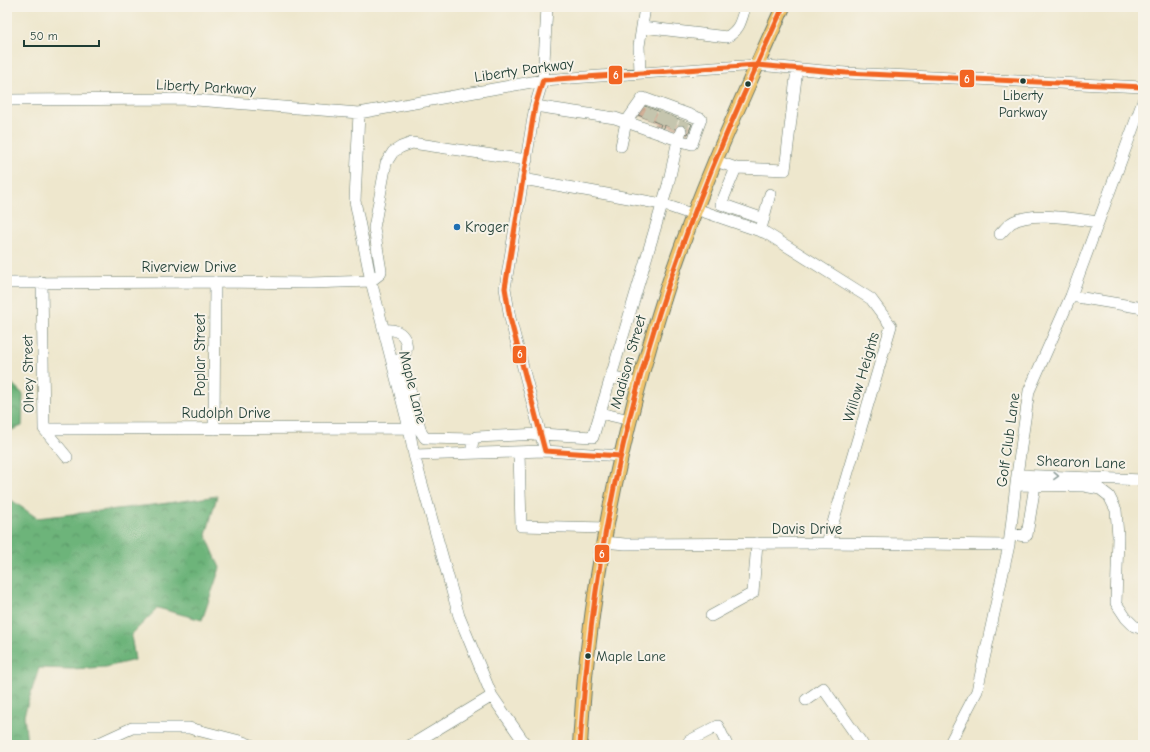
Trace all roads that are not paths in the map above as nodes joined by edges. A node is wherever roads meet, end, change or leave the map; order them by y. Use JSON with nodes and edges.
{"nodes":[{"id":1,"x":547,"y":7,"type":"edge"},
{"id":2,"x":645,"y":7,"type":"edge"},
{"id":3,"x":745,"y":7,"type":"edge"},
{"id":4,"x":783,"y":7,"type":"edge"},
{"id":5,"x":642,"y":27,"type":"junction"},
{"id":6,"x":757,"y":65,"type":"junction"},
{"id":7,"x":797,"y":69,"type":"junction"},
{"id":8,"x":640,"y":73,"type":"junction"},
{"id":9,"x":543,"y":80,"type":"junction"},
{"id":10,"x":1143,"y":87,"type":"edge"},
{"id":11,"x":7,"y":100,"type":"edge"},
{"id":12,"x":1143,"y":101,"type":"edge"},
{"id":13,"x":535,"y":106,"type":"junction"},
{"id":14,"x":359,"y":113,"type":"junction"},
{"id":15,"x":649,"y":114,"type":"junction"},
{"id":16,"x":666,"y":120,"type":"junction"},
{"id":17,"x":626,"y":122,"type":"junction"},
{"id":18,"x":683,"y":127,"type":"junction"},
{"id":19,"x":621,"y":146,"type":"dead end"},
{"id":20,"x":527,"y":160,"type":"junction"},
{"id":21,"x":716,"y":160,"type":"junction"},
{"id":22,"x":736,"y":168,"type":"junction"},
{"id":23,"x":523,"y":179,"type":"junction"},
{"id":24,"x":770,"y":194,"type":"dead end"},
{"id":25,"x":662,"y":204,"type":"junction"},
{"id":26,"x":728,"y":206,"type":"junction"},
{"id":27,"x":695,"y":212,"type":"junction"},
{"id":28,"x":723,"y":218,"type":"junction"},
{"id":29,"x":764,"y":219,"type":"junction"},
{"id":30,"x":1098,"y":222,"type":"junction"},
{"id":31,"x":760,"y":231,"type":"junction"},
{"id":32,"x":1000,"y":234,"type":"dead end"},
{"id":33,"x":371,"y":281,"type":"junction"},
{"id":34,"x":42,"y":282,"type":"junction"},
{"id":35,"x":215,"y":282,"type":"junction"},
{"id":36,"x":7,"y":283,"type":"edge"},
{"id":37,"x":1071,"y":296,"type":"junction"},
{"id":38,"x":1143,"y":308,"type":"edge"},
{"id":39,"x":384,"y":330,"type":"junction"},
{"id":40,"x":397,"y":360,"type":"junction"},
{"id":41,"x":611,"y":377,"type":"junction"},
{"id":42,"x":639,"y":384,"type":"junction"},
{"id":43,"x":600,"y":413,"type":"junction"},
{"id":44,"x":630,"y":420,"type":"junction"},
{"id":45,"x":214,"y":428,"type":"junction"},
{"id":46,"x":409,"y":428,"type":"junction"},
{"id":47,"x":44,"y":429,"type":"junction"},
{"id":48,"x":540,"y":434,"type":"junction"},
{"id":49,"x":473,"y":439,"type":"junction"},
{"id":50,"x":545,"y":451,"type":"junction"},
{"id":51,"x":519,"y":452,"type":"junction"},
{"id":52,"x":472,"y":453,"type":"junction"},
{"id":53,"x":414,"y":455,"type":"junction"},
{"id":54,"x":621,"y":456,"type":"junction"},
{"id":55,"x":67,"y":457,"type":"dead end"},
{"id":56,"x":1017,"y":480,"type":"junction"},
{"id":57,"x":1143,"y":480,"type":"edge"},
{"id":58,"x":1035,"y":485,"type":"junction"},
{"id":59,"x":607,"y":528,"type":"junction"},
{"id":60,"x":1010,"y":540,"type":"junction"},
{"id":61,"x":604,"y":542,"type":"junction"},
{"id":62,"x":757,"y":543,"type":"junction"},
{"id":63,"x":827,"y":543,"type":"junction"},
{"id":64,"x":711,"y":616,"type":"dead end"},
{"id":65,"x":1143,"y":629,"type":"edge"},
{"id":66,"x":492,"y":696,"type":"junction"},
{"id":67,"x":806,"y":700,"type":"dead end"},
{"id":68,"x":95,"y":745,"type":"edge"},
{"id":69,"x":250,"y":745,"type":"edge"},
{"id":70,"x":411,"y":745,"type":"edge"},
{"id":71,"x":526,"y":745,"type":"edge"},
{"id":72,"x":580,"y":745,"type":"edge"},
{"id":73,"x":691,"y":745,"type":"edge"},
{"id":74,"x":727,"y":745,"type":"edge"},
{"id":75,"x":863,"y":745,"type":"edge"},
{"id":76,"x":946,"y":745,"type":"edge"}],
"edges":[{"from":1,"to":9,"type":"street"},
{"from":2,"to":5,"type":"street"},
{"from":3,"to":5,"type":"street"},
{"from":4,"to":6,"type":"main road","name":"Madison Street"},
{"from":5,"to":8,"type":"street"},
{"from":6,"to":7,"type":"street","name":"Liberty Parkway"},
{"from":6,"to":8,"type":"street","name":"Liberty Parkway"},
{"from":6,"to":21,"type":"main road","name":"Madison Street"},
{"from":7,"to":10,"type":"street","name":"Liberty Parkway"},
{"from":7,"to":22,"type":"street"},
{"from":8,"to":9,"type":"street","name":"Liberty Parkway"},
{"from":9,"to":13,"type":"street"},
{"from":9,"to":14,"type":"street","name":"Liberty Parkway"},
{"from":11,"to":14,"type":"street","name":"Liberty Parkway"},
{"from":12,"to":30,"type":"street","name":"Golf Club Lane"},
{"from":13,"to":17,"type":"street"},
{"from":13,"to":20,"type":"street"},
{"from":14,"to":33,"type":"street","name":"Maple Lane"},
{"from":15,"to":16,"type":"street"},
{"from":15,"to":16,"type":"street"},
{"from":15,"to":17,"type":"street"},
{"from":15,"to":17,"type":"street"},
{"from":16,"to":18,"type":"street"},
{"from":16,"to":18,"type":"street"},
{"from":17,"to":19,"type":"street"},
{"from":18,"to":25,"type":"street"},
{"from":20,"to":23,"type":"street"},
{"from":20,"to":33,"type":"street"},
{"from":21,"to":22,"type":"street"},
{"from":21,"to":27,"type":"main road","name":"Madison Street"},
{"from":22,"to":26,"type":"street"},
{"from":23,"to":25,"type":"street","name":"Willow Heights"},
{"from":23,"to":48,"type":"street"},
{"from":24,"to":29,"type":"street"},
{"from":25,"to":27,"type":"street","name":"Willow Heights"},
{"from":25,"to":41,"type":"street"},
{"from":26,"to":28,"type":"street"},
{"from":26,"to":29,"type":"street"},
{"from":27,"to":28,"type":"street","name":"Willow Heights"},
{"from":27,"to":42,"type":"main road","name":"Madison Street"},
{"from":28,"to":31,"type":"street","name":"Willow Heights"},
{"from":29,"to":31,"type":"street"},
{"from":30,"to":32,"type":"street"},
{"from":30,"to":37,"type":"street","name":"Golf Club Lane"},
{"from":31,"to":63,"type":"street","name":"Willow Heights"},
{"from":33,"to":35,"type":"street","name":"Riverview Drive"},
{"from":33,"to":39,"type":"street","name":"Maple Lane"},
{"from":34,"to":35,"type":"street","name":"Riverview Drive"},
{"from":34,"to":36,"type":"street","name":"Riverview Drive"},
{"from":34,"to":47,"type":"street","name":"Olney Street"},
{"from":35,"to":45,"type":"street","name":"Poplar Street"},
{"from":37,"to":38,"type":"street"},
{"from":37,"to":56,"type":"street","name":"Golf Club Lane"},
{"from":39,"to":40,"type":"street","name":"Maple Lane"},
{"from":39,"to":40,"type":"street"},
{"from":40,"to":46,"type":"street","name":"Maple Lane"},
{"from":40,"to":49,"type":"street"},
{"from":41,"to":42,"type":"street"},
{"from":41,"to":43,"type":"street"},
{"from":42,"to":44,"type":"main road","name":"Madison Street"},
{"from":43,"to":44,"type":"street"},
{"from":43,"to":48,"type":"street"},
{"from":44,"to":54,"type":"main road","name":"Madison Street"},
{"from":45,"to":46,"type":"street","name":"Rudolph Drive"},
{"from":45,"to":47,"type":"street","name":"Rudolph Drive"},
{"from":46,"to":53,"type":"street","name":"Maple Lane"},
{"from":47,"to":55,"type":"street","name":"Olney Street"},
{"from":48,"to":49,"type":"street"},
{"from":48,"to":50,"type":"street"},
{"from":49,"to":52,"type":"street"},
{"from":50,"to":51,"type":"street"},
{"from":50,"to":54,"type":"street"},
{"from":51,"to":52,"type":"street"},
{"from":51,"to":59,"type":"street"},
{"from":52,"to":53,"type":"street"},
{"from":53,"to":66,"type":"street","name":"Maple Lane"},
{"from":54,"to":59,"type":"main road","name":"Madison Street"},
{"from":56,"to":57,"type":"street","name":"Shearon Lane","one_way":true},
{"from":56,"to":58,"type":"street"},
{"from":56,"to":60,"type":"street","name":"Golf Club Lane"},
{"from":58,"to":60,"type":"street","name":"Davis Drive"},
{"from":58,"to":65,"type":"street"},
{"from":59,"to":61,"type":"main road","name":"Madison Street"},
{"from":60,"to":63,"type":"street","name":"Davis Drive"},
{"from":60,"to":76,"type":"street","name":"Golf Club Lane"},
{"from":61,"to":62,"type":"street","name":"Davis Drive"},
{"from":61,"to":72,"type":"main road","name":"Madison Street"},
{"from":62,"to":63,"type":"street","name":"Davis Drive"},
{"from":62,"to":64,"type":"street"},
{"from":66,"to":70,"type":"street"},
{"from":66,"to":71,"type":"street","name":"Maple Lane"},
{"from":67,"to":75,"type":"street"},
{"from":68,"to":69,"type":"street"},
{"from":73,"to":74,"type":"street"}]}
